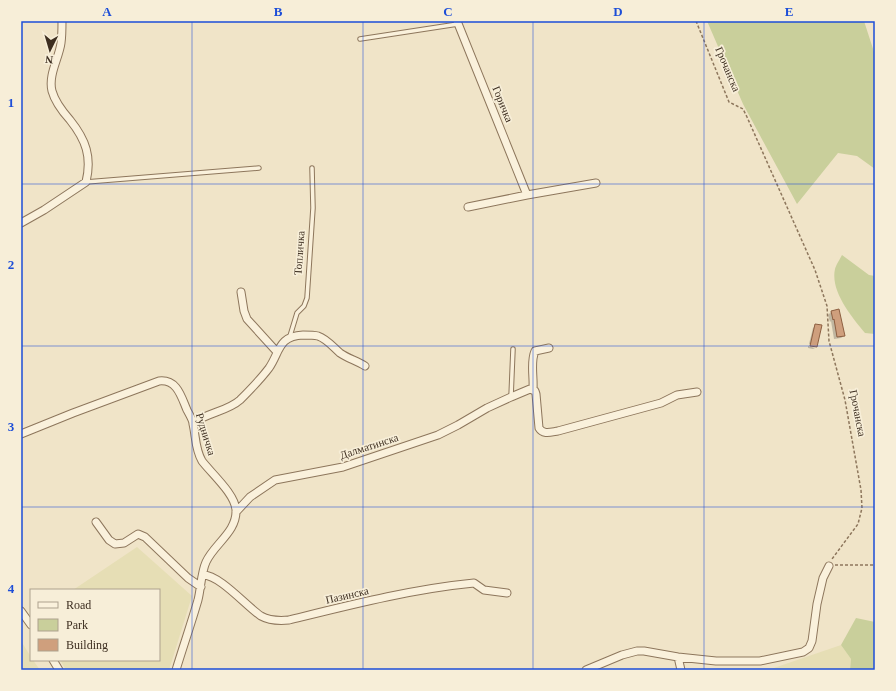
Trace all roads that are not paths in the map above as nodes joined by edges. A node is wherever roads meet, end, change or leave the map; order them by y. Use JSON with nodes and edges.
{"nodes":[{"id":1,"x":62,"y":21,"type":"edge"},
{"id":2,"x":458,"y":22,"type":"edge"},
{"id":3,"x":360,"y":39,"type":"dead end"},
{"id":4,"x":259,"y":168,"type":"dead end"},
{"id":5,"x":312,"y":168,"type":"dead end"},
{"id":6,"x":86,"y":182,"type":"junction"},
{"id":7,"x":596,"y":183,"type":"dead end"},
{"id":8,"x":527,"y":195,"type":"junction"},
{"id":9,"x":468,"y":206,"type":"dead end"},
{"id":10,"x":21,"y":223,"type":"edge"},
{"id":11,"x":241,"y":292,"type":"dead end"},
{"id":12,"x":290,"y":336,"type":"junction"},
{"id":13,"x":549,"y":348,"type":"dead end"},
{"id":14,"x":513,"y":349,"type":"dead end"},
{"id":15,"x":277,"y":352,"type":"junction"},
{"id":16,"x":365,"y":366,"type":"dead end"},
{"id":17,"x":533,"y":389,"type":"junction"},
{"id":18,"x":697,"y":392,"type":"dead end"},
{"id":19,"x":511,"y":397,"type":"junction"},
{"id":20,"x":193,"y":423,"type":"junction"},
{"id":21,"x":21,"y":434,"type":"edge"},
{"id":22,"x":236,"y":512,"type":"junction"},
{"id":23,"x":96,"y":522,"type":"dead end"},
{"id":24,"x":829,"y":566,"type":"road end"},
{"id":25,"x":203,"y":576,"type":"junction"},
{"id":26,"x":201,"y":587,"type":"junction"},
{"id":27,"x":507,"y":593,"type":"dead end"},
{"id":28,"x":21,"y":611,"type":"edge"},
{"id":29,"x":30,"y":623,"type":"edge"},
{"id":30,"x":678,"y":657,"type":"junction"},
{"id":31,"x":54,"y":661,"type":"edge"},
{"id":32,"x":59,"y":670,"type":"edge"},
{"id":33,"x":176,"y":670,"type":"edge"},
{"id":34,"x":586,"y":670,"type":"edge"},
{"id":35,"x":681,"y":670,"type":"edge"}],
"edges":[{"from":1,"to":6,"type":"street"},
{"from":2,"to":3,"type":"lane"},
{"from":2,"to":8,"type":"street","name":"Горичка"},
{"from":4,"to":6,"type":"lane"},
{"from":5,"to":12,"type":"lane","name":"Топличка"},
{"from":6,"to":10,"type":"street"},
{"from":7,"to":8,"type":"street"},
{"from":8,"to":9,"type":"street"},
{"from":11,"to":15,"type":"street"},
{"from":12,"to":15,"type":"street","name":"Топличка"},
{"from":12,"to":16,"type":"street"},
{"from":13,"to":17,"type":"street"},
{"from":14,"to":19,"type":"lane"},
{"from":15,"to":20,"type":"street","name":"Топличка"},
{"from":17,"to":18,"type":"street"},
{"from":17,"to":19,"type":"street","name":"Далматинска"},
{"from":19,"to":22,"type":"street","name":"Далматинска"},
{"from":20,"to":21,"type":"street","name":"Рудничка"},
{"from":20,"to":22,"type":"street","name":"Рудничка"},
{"from":22,"to":25,"type":"street"},
{"from":23,"to":26,"type":"street"},
{"from":24,"to":30,"type":"street"},
{"from":25,"to":26,"type":"street"},
{"from":25,"to":27,"type":"street","name":"Пазинска"},
{"from":26,"to":33,"type":"street"},
{"from":28,"to":29,"type":"street"},
{"from":30,"to":34,"type":"street"},
{"from":30,"to":35,"type":"street"},
{"from":31,"to":32,"type":"street"}]}
